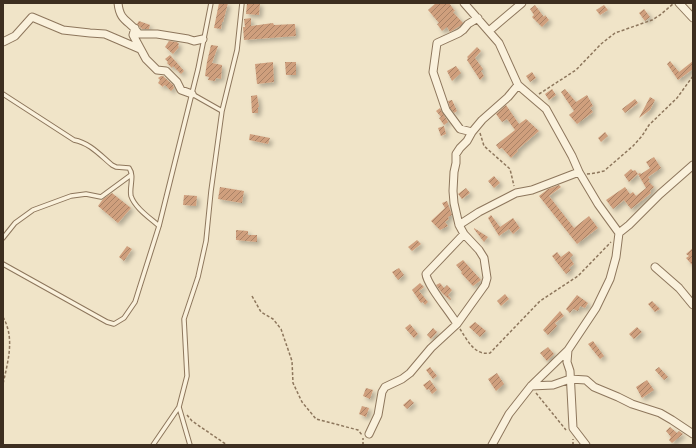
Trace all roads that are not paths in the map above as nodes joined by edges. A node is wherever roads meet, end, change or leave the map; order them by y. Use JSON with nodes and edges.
{"nodes":[{"id":1,"x":118,"y":3,"type":"edge"},
{"id":2,"x":211,"y":3,"type":"edge"},
{"id":3,"x":242,"y":3,"type":"edge"},
{"id":4,"x":464,"y":3,"type":"edge"},
{"id":5,"x":522,"y":3,"type":"edge"},
{"id":6,"x":679,"y":3,"type":"edge"},
{"id":7,"x":478,"y":18,"type":"junction"},
{"id":8,"x":693,"y":18,"type":"edge"},
{"id":9,"x":135,"y":28,"type":"junction"},
{"id":10,"x":489,"y":31,"type":"junction"},
{"id":11,"x":203,"y":39,"type":"junction"},
{"id":12,"x":3,"y":42,"type":"edge"},
{"id":13,"x":140,"y":49,"type":"junction"},
{"id":14,"x":518,"y":85,"type":"junction"},
{"id":15,"x":3,"y":94,"type":"edge"},
{"id":16,"x":192,"y":94,"type":"junction"},
{"id":17,"x":222,"y":112,"type":"junction"},
{"id":18,"x":472,"y":132,"type":"junction"},
{"id":19,"x":693,"y":165,"type":"edge"},
{"id":20,"x":579,"y":173,"type":"junction"},
{"id":21,"x":131,"y":175,"type":"junction"},
{"id":22,"x":459,"y":225,"type":"junction"},
{"id":23,"x":159,"y":226,"type":"junction"},
{"id":24,"x":619,"y":233,"type":"junction"},
{"id":25,"x":464,"y":234,"type":"junction"},
{"id":26,"x":3,"y":238,"type":"edge"},
{"id":27,"x":3,"y":264,"type":"edge"},
{"id":28,"x":655,"y":267,"type":"dead end"},
{"id":29,"x":693,"y":305,"type":"edge"},
{"id":30,"x":457,"y":324,"type":"junction"},
{"id":31,"x":568,"y":350,"type":"junction"},
{"id":32,"x":570,"y":380,"type":"junction"},
{"id":33,"x":531,"y":386,"type":"junction"},
{"id":34,"x":179,"y":407,"type":"junction"},
{"id":35,"x":369,"y":434,"type":"dead end"},
{"id":36,"x":693,"y":434,"type":"edge"},
{"id":37,"x":153,"y":445,"type":"edge"},
{"id":38,"x":190,"y":445,"type":"edge"},
{"id":39,"x":492,"y":445,"type":"edge"},
{"id":40,"x":586,"y":445,"type":"edge"}],
"edges":[{"from":1,"to":9,"type":"street"},
{"from":2,"to":11,"type":"lane"},
{"from":3,"to":17,"type":"lane"},
{"from":4,"to":7,"type":"street"},
{"from":5,"to":10,"type":"street"},
{"from":6,"to":8,"type":"street"},
{"from":7,"to":10,"type":"street"},
{"from":7,"to":18,"type":"street"},
{"from":9,"to":11,"type":"street"},
{"from":9,"to":13,"type":"street"},
{"from":10,"to":14,"type":"street"},
{"from":11,"to":16,"type":"lane"},
{"from":12,"to":13,"type":"street"},
{"from":13,"to":16,"type":"street"},
{"from":14,"to":18,"type":"street"},
{"from":14,"to":20,"type":"street"},
{"from":15,"to":21,"type":"lane"},
{"from":16,"to":17,"type":"lane"},
{"from":16,"to":23,"type":"lane"},
{"from":17,"to":34,"type":"lane"},
{"from":18,"to":22,"type":"street"},
{"from":19,"to":24,"type":"street"},
{"from":20,"to":22,"type":"street"},
{"from":20,"to":24,"type":"street"},
{"from":21,"to":23,"type":"lane"},
{"from":21,"to":26,"type":"lane"},
{"from":22,"to":25,"type":"street"},
{"from":23,"to":27,"type":"lane"},
{"from":24,"to":31,"type":"street"},
{"from":25,"to":30,"type":"street"},
{"from":25,"to":30,"type":"street"},
{"from":28,"to":29,"type":"street"},
{"from":30,"to":35,"type":"street"},
{"from":31,"to":32,"type":"street"},
{"from":31,"to":33,"type":"street"},
{"from":32,"to":33,"type":"street"},
{"from":32,"to":36,"type":"street"},
{"from":32,"to":40,"type":"street"},
{"from":33,"to":39,"type":"street"},
{"from":34,"to":37,"type":"lane"},
{"from":34,"to":38,"type":"lane"}]}
